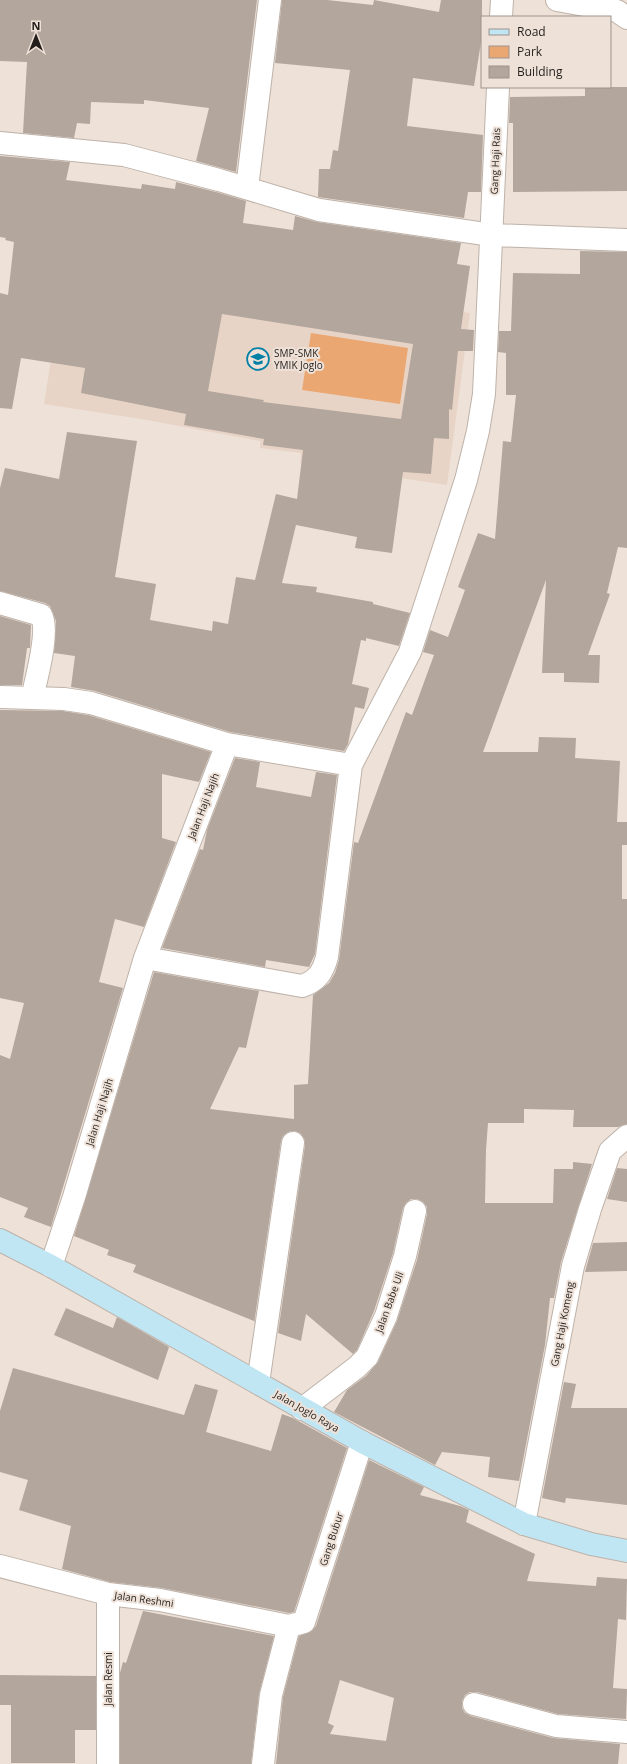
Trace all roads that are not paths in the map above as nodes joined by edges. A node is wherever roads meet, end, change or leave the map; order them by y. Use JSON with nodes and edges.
{"nodes":[{"id":1,"x":270,"y":0,"type":"edge"},
{"id":2,"x":502,"y":0,"type":"edge"},
{"id":3,"x":557,"y":0,"type":"edge"},
{"id":4,"x":501,"y":16,"type":"edge"},
{"id":5,"x":627,"y":18,"type":"edge"},
{"id":6,"x":498,"y":88,"type":"edge"},
{"id":7,"x":0,"y":142,"type":"edge"},
{"id":8,"x":247,"y":188,"type":"junction"},
{"id":9,"x":492,"y":235,"type":"junction"},
{"id":10,"x":627,"y":240,"type":"edge"},
{"id":11,"x":0,"y":603,"type":"edge"},
{"id":12,"x":0,"y":697,"type":"edge"},
{"id":13,"x":32,"y":698,"type":"junction"},
{"id":14,"x":227,"y":744,"type":"junction"},
{"id":15,"x":351,"y":765,"type":"junction"},
{"id":16,"x":145,"y":958,"type":"junction"},
{"id":17,"x":627,"y":1136,"type":"edge"},
{"id":18,"x":293,"y":1143,"type":"dead end"},
{"id":19,"x":415,"y":1211,"type":"dead end"},
{"id":20,"x":0,"y":1240,"type":"edge"},
{"id":21,"x":51,"y":1266,"type":"junction"},
{"id":22,"x":258,"y":1383,"type":"junction"},
{"id":23,"x":302,"y":1409,"type":"junction"},
{"id":24,"x":362,"y":1442,"type":"junction"},
{"id":25,"x":524,"y":1524,"type":"junction"},
{"id":26,"x":627,"y":1551,"type":"edge"},
{"id":27,"x":0,"y":1566,"type":"edge"},
{"id":28,"x":108,"y":1594,"type":"junction"},
{"id":29,"x":289,"y":1626,"type":"junction"},
{"id":30,"x":474,"y":1704,"type":"dead end"},
{"id":31,"x":627,"y":1732,"type":"edge"},
{"id":32,"x":108,"y":1764,"type":"edge"},
{"id":33,"x":263,"y":1764,"type":"edge"}],
"edges":[{"from":1,"to":8,"type":"street"},
{"from":2,"to":4,"type":"street"},
{"from":3,"to":5,"type":"street"},
{"from":6,"to":9,"type":"street","name":"Gang Haji Rais"},
{"from":7,"to":8,"type":"street"},
{"from":8,"to":9,"type":"street"},
{"from":9,"to":10,"type":"street"},
{"from":9,"to":15,"type":"street","name":"Gang Haji Rais"},
{"from":11,"to":13,"type":"street"},
{"from":12,"to":13,"type":"street"},
{"from":13,"to":14,"type":"street"},
{"from":14,"to":15,"type":"street"},
{"from":14,"to":16,"type":"street","name":"Jalan Haji Najih"},
{"from":15,"to":16,"type":"street"},
{"from":16,"to":21,"type":"street","name":"Jalan Haji Najih"},
{"from":17,"to":25,"type":"street","name":"Gang Haji Komeng"},
{"from":18,"to":22,"type":"street"},
{"from":19,"to":23,"type":"street","name":"Jalan Babe Uli"},
{"from":20,"to":21,"type":"main road","name":"Jalan Joglo Raya"},
{"from":21,"to":22,"type":"main road","name":"Jalan Joglo Raya"},
{"from":22,"to":23,"type":"main road","name":"Jalan Joglo Raya"},
{"from":23,"to":24,"type":"main road","name":"Jalan Joglo Raya"},
{"from":24,"to":25,"type":"main road","name":"Jalan Joglo Raya"},
{"from":24,"to":29,"type":"street","name":"Gang Bubur"},
{"from":25,"to":26,"type":"main road","name":"Jalan Joglo Raya"},
{"from":27,"to":28,"type":"street","name":"Jalan Reshmi"},
{"from":28,"to":29,"type":"street","name":"Jalan Reshmi"},
{"from":28,"to":32,"type":"street","name":"Jalan Resmi"},
{"from":29,"to":33,"type":"street"},
{"from":30,"to":31,"type":"street"}]}
